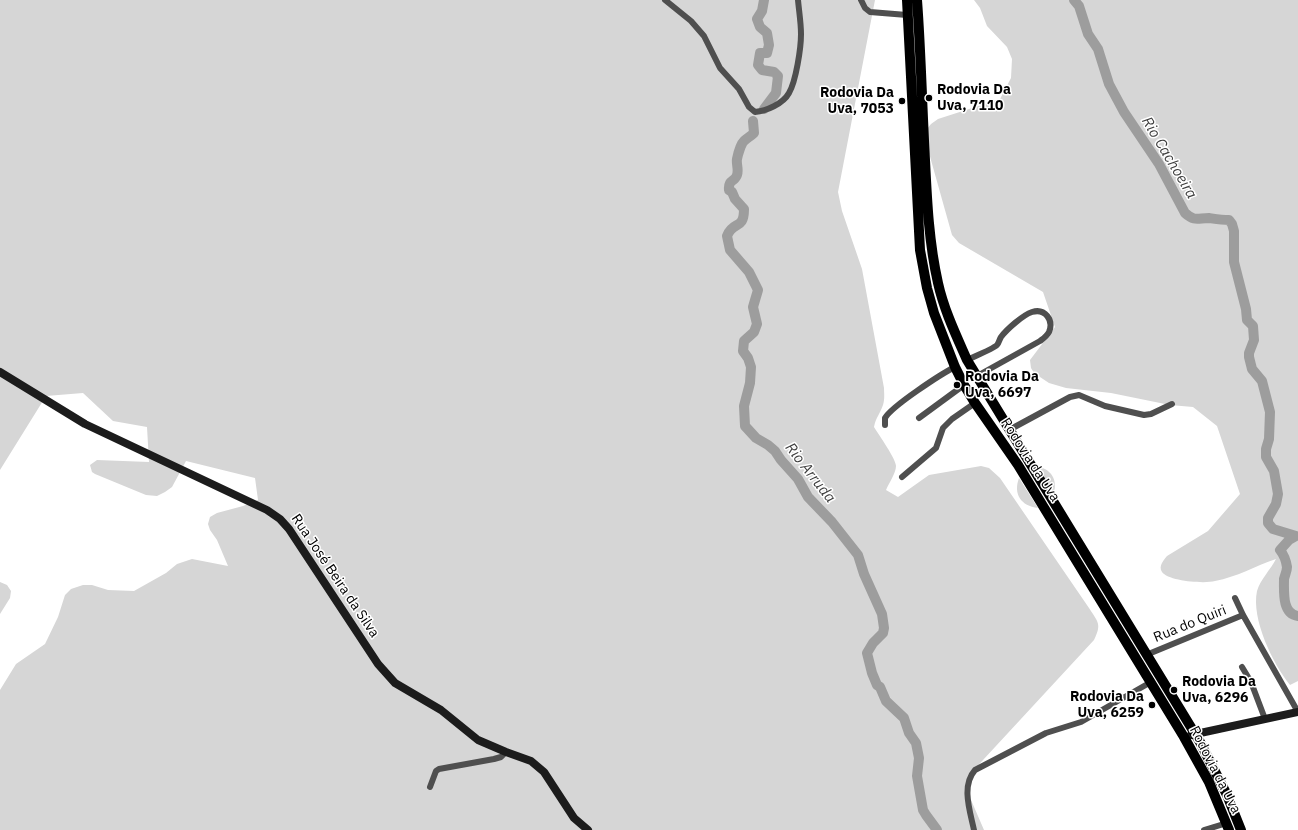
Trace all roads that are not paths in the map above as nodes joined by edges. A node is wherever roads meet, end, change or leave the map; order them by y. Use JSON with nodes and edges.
{"nodes":[{"id":1,"x":665,"y":0,"type":"edge"},
{"id":2,"x":798,"y":0,"type":"edge"},
{"id":3,"x":861,"y":0,"type":"edge"},
{"id":4,"x":907,"y":0,"type":"edge"},
{"id":5,"x":917,"y":0,"type":"edge"},
{"id":6,"x":907,"y":15,"type":"junction"},
{"id":7,"x":967,"y":360,"type":"junction"},
{"id":8,"x":955,"y":367,"type":"junction"},
{"id":9,"x":0,"y":372,"type":"edge"},
{"id":10,"x":977,"y":376,"type":"junction"},
{"id":11,"x":964,"y":385,"type":"junction"},
{"id":12,"x":975,"y":403,"type":"junction"},
{"id":13,"x":1172,"y":404,"type":"dead end"},
{"id":14,"x":920,"y":418,"type":"dead end"},
{"id":15,"x":885,"y":425,"type":"dead end"},
{"id":16,"x":1009,"y":430,"type":"junction"},
{"id":17,"x":902,"y":477,"type":"dead end"},
{"id":18,"x":1235,"y":598,"type":"dead end"},
{"id":19,"x":1243,"y":615,"type":"junction"},
{"id":20,"x":1146,"y":654,"type":"junction"},
{"id":21,"x":1242,"y":667,"type":"dead end"},
{"id":22,"x":1151,"y":682,"type":"junction"},
{"id":23,"x":1298,"y":712,"type":"edge"},
{"id":24,"x":1265,"y":719,"type":"junction"},
{"id":25,"x":1195,"y":734,"type":"junction"},
{"id":26,"x":1184,"y":737,"type":"junction"},
{"id":27,"x":506,"y":752,"type":"junction"},
{"id":28,"x":430,"y":787,"type":"dead end"},
{"id":29,"x":1228,"y":826,"type":"edge"},
{"id":30,"x":588,"y":830,"type":"edge"},
{"id":31,"x":974,"y":830,"type":"edge"},
{"id":32,"x":1204,"y":830,"type":"edge"},
{"id":33,"x":1241,"y":830,"type":"edge"}],
"edges":[{"from":1,"to":2,"type":"street"},
{"from":3,"to":6,"type":"street"},
{"from":4,"to":6,"type":"main road","name":"Rodovia da Uva"},
{"from":5,"to":7,"type":"main road","name":"Rodovia da Uva"},
{"from":6,"to":8,"type":"main road","name":"Rodovia da Uva"},
{"from":7,"to":10,"type":"main road","name":"Rodovia da Uva"},
{"from":7,"to":10,"type":"street"},
{"from":8,"to":11,"type":"main road","name":"Rodovia da Uva"},
{"from":8,"to":15,"type":"street"},
{"from":9,"to":27,"type":"street","name":"Rua José Beira da Silva"},
{"from":10,"to":16,"type":"main road","name":"Rodovia da Uva"},
{"from":11,"to":12,"type":"main road","name":"Rodovia da Uva"},
{"from":11,"to":14,"type":"street"},
{"from":12,"to":17,"type":"street"},
{"from":12,"to":22,"type":"main road","name":"Rodovia da Uva"},
{"from":13,"to":16,"type":"street"},
{"from":16,"to":20,"type":"main road","name":"Rodovia da Uva"},
{"from":18,"to":19,"type":"street","name":"Rua do Quiri"},
{"from":19,"to":20,"type":"street","name":"Rua do Quiri"},
{"from":19,"to":23,"type":"street","name":"Rua do Quiri"},
{"from":20,"to":25,"type":"main road","name":"Rodovia da Uva"},
{"from":21,"to":24,"type":"street"},
{"from":22,"to":26,"type":"main road","name":"Rodovia da Uva"},
{"from":22,"to":31,"type":"street"},
{"from":23,"to":24,"type":"street"},
{"from":24,"to":25,"type":"street"},
{"from":25,"to":26,"type":"street"},
{"from":25,"to":33,"type":"main road","name":"Rodovia da Uva"},
{"from":26,"to":29,"type":"main road","name":"Rodovia da Uva"},
{"from":27,"to":28,"type":"street"},
{"from":27,"to":30,"type":"street","name":"Rua José Beira da Silva"},
{"from":29,"to":32,"type":"street"}]}
